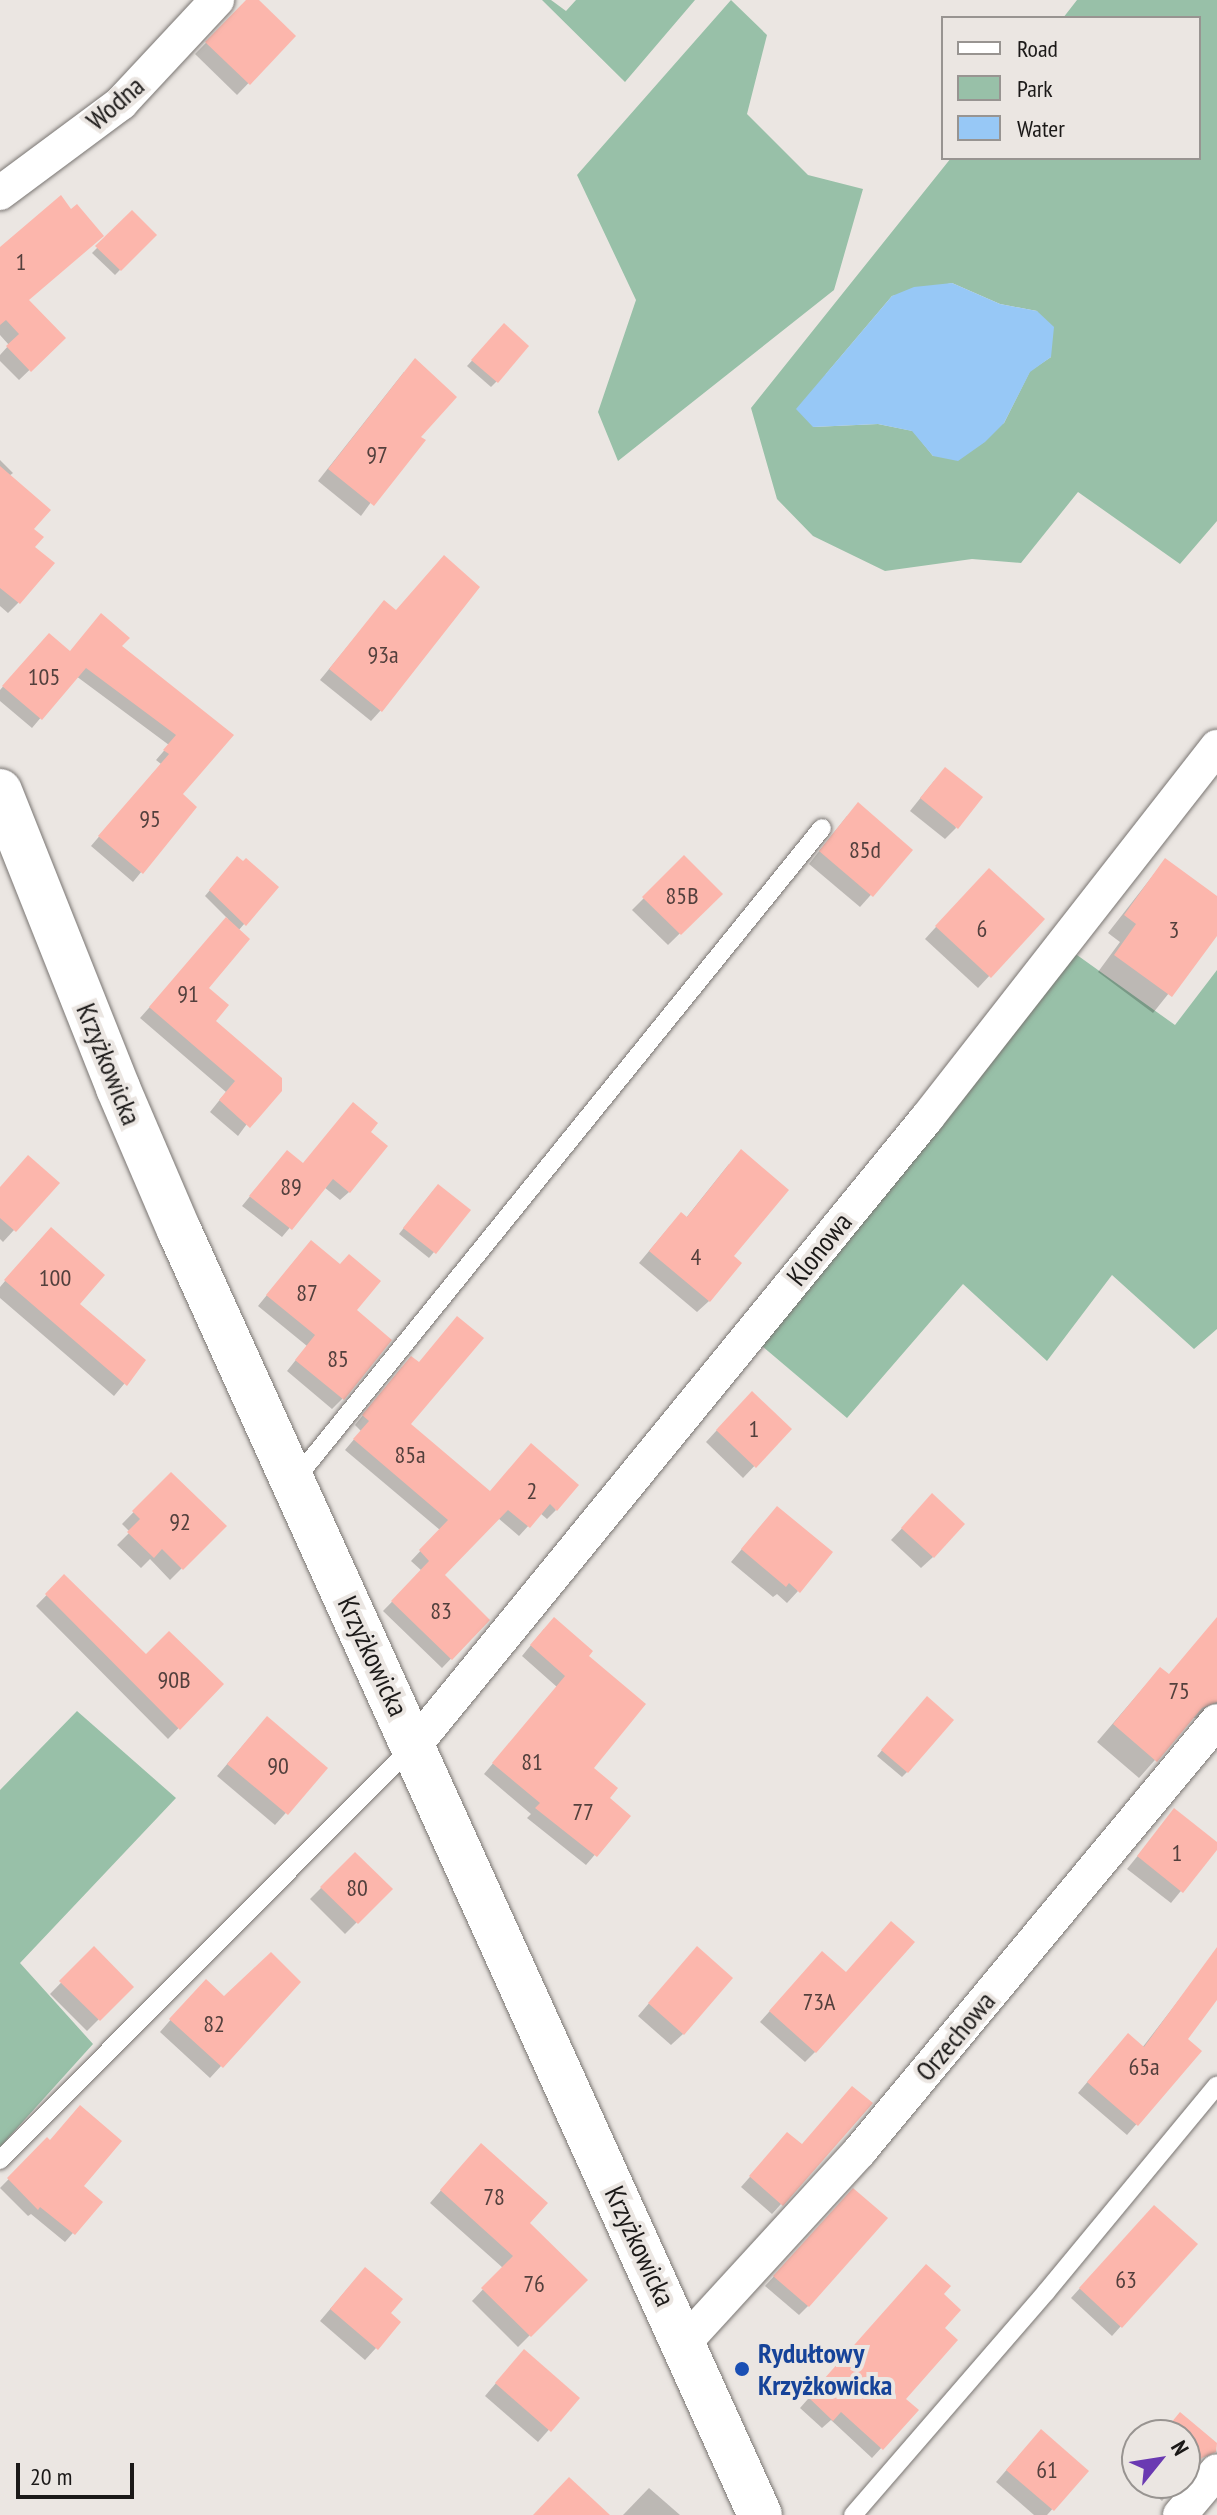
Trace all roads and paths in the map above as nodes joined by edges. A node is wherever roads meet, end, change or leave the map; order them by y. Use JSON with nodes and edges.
{"nodes":[{"id":1,"x":217,"y":0,"type":"edge"},
{"id":2,"x":0,"y":193,"type":"edge"},
{"id":3,"x":1217,"y":747,"type":"edge"},
{"id":4,"x":0,"y":791,"type":"edge"},
{"id":5,"x":822,"y":828,"type":"dead end"},
{"id":6,"x":293,"y":1482,"type":"junction"},
{"id":7,"x":1217,"y":1721,"type":"edge"},
{"id":8,"x":414,"y":1746,"type":"junction"},
{"id":9,"x":1217,"y":2085,"type":"edge"},
{"id":10,"x":0,"y":2160,"type":"edge"},
{"id":11,"x":684,"y":2343,"type":"junction"},
{"id":12,"x":1217,"y":2471,"type":"edge"},
{"id":13,"x":760,"y":2515,"type":"edge"},
{"id":14,"x":853,"y":2515,"type":"edge"},
{"id":15,"x":1180,"y":2515,"type":"edge"}],
"edges":[{"from":1,"to":2,"type":"street","name":"Wodna"},
{"from":3,"to":8,"type":"street","name":"Klonowa"},
{"from":4,"to":6,"type":"street","name":"Krzyżkowicka"},
{"from":5,"to":6,"type":"lane"},
{"from":6,"to":8,"type":"street","name":"Krzyżkowicka"},
{"from":7,"to":11,"type":"street","name":"Orzechowa"},
{"from":8,"to":10,"type":"lane"},
{"from":8,"to":11,"type":"street","name":"Krzyżkowicka"},
{"from":9,"to":14,"type":"lane"},
{"from":11,"to":13,"type":"street","name":"Krzyżkowicka"},
{"from":12,"to":15,"type":"street"}]}
